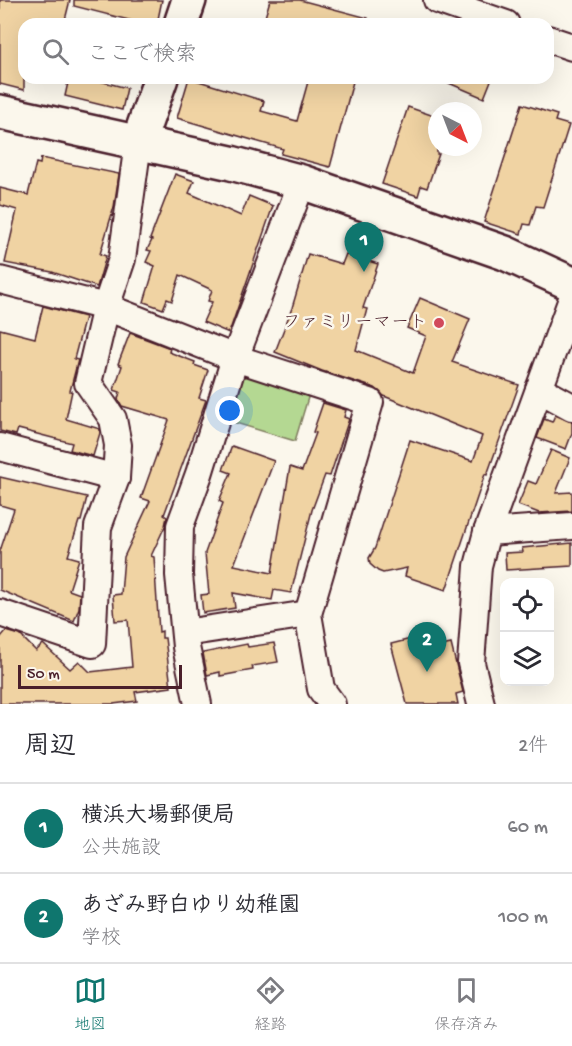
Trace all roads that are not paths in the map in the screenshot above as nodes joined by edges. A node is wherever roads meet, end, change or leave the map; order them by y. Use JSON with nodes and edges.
{"nodes":[{"id":1,"x":189,"y":0,"type":"edge"},
{"id":2,"x":437,"y":0,"type":"edge"},
{"id":3,"x":183,"y":18,"type":"edge"},
{"id":4,"x":489,"y":18,"type":"edge"},
{"id":5,"x":554,"y":41,"type":"edge"},
{"id":6,"x":572,"y":47,"type":"edge"},
{"id":7,"x":159,"y":84,"type":"edge"},
{"id":8,"x":0,"y":112,"type":"edge"},
{"id":9,"x":138,"y":143,"type":"junction"},
{"id":10,"x":302,"y":182,"type":"junction"},
{"id":11,"x":0,"y":280,"type":"edge"},
{"id":12,"x":572,"y":284,"type":"edge"},
{"id":13,"x":572,"y":300,"type":"edge"},
{"id":14,"x":106,"y":306,"type":"junction"},
{"id":15,"x":235,"y":357,"type":"junction"},
{"id":16,"x":539,"y":389,"type":"junction"},
{"id":17,"x":572,"y":407,"type":"edge"},
{"id":18,"x":0,"y":447,"type":"edge"},
{"id":19,"x":117,"y":478,"type":"junction"},
{"id":20,"x":572,"y":526,"type":"edge"},
{"id":21,"x":487,"y":532,"type":"junction"},
{"id":22,"x":0,"y":613,"type":"edge"},
{"id":23,"x":308,"y":614,"type":"junction"},
{"id":24,"x":184,"y":633,"type":"junction"},
{"id":25,"x":198,"y":704,"type":"edge"},
{"id":26,"x":332,"y":704,"type":"edge"},
{"id":27,"x":481,"y":704,"type":"edge"}],
"edges":[{"from":1,"to":3,"type":"street"},
{"from":2,"to":4,"type":"street"},
{"from":5,"to":6,"type":"street"},
{"from":7,"to":9,"type":"street"},
{"from":8,"to":9,"type":"street"},
{"from":9,"to":10,"type":"street"},
{"from":9,"to":14,"type":"street"},
{"from":10,"to":12,"type":"street"},
{"from":10,"to":15,"type":"street"},
{"from":11,"to":14,"type":"street"},
{"from":13,"to":16,"type":"street"},
{"from":14,"to":15,"type":"street"},
{"from":14,"to":19,"type":"street"},
{"from":15,"to":23,"type":"street"},
{"from":15,"to":24,"type":"street"},
{"from":16,"to":17,"type":"street"},
{"from":16,"to":21,"type":"street"},
{"from":18,"to":19,"type":"street"},
{"from":19,"to":22,"type":"street"},
{"from":20,"to":21,"type":"street"},
{"from":21,"to":27,"type":"street"},
{"from":23,"to":24,"type":"street"},
{"from":23,"to":26,"type":"street"},
{"from":24,"to":25,"type":"street"}]}
